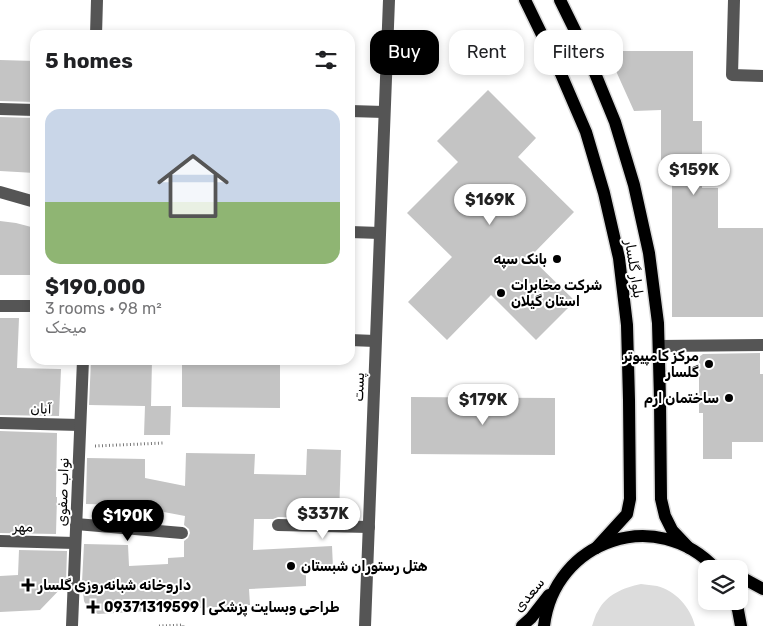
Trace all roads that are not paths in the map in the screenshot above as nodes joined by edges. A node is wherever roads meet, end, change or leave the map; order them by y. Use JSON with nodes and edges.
{"nodes":[{"id":1,"x":97,"y":0,"type":"edge"},
{"id":2,"x":389,"y":0,"type":"edge"},
{"id":3,"x":525,"y":0,"type":"edge"},
{"id":4,"x":560,"y":0,"type":"edge"},
{"id":5,"x":734,"y":0,"type":"edge"},
{"id":6,"x":96,"y":30,"type":"edge"},
{"id":7,"x":763,"y":76,"type":"edge"},
{"id":8,"x":0,"y":109,"type":"edge"},
{"id":9,"x":30,"y":110,"type":"edge"},
{"id":10,"x":355,"y":110,"type":"edge"},
{"id":11,"x":384,"y":112,"type":"junction"},
{"id":12,"x":0,"y":192,"type":"edge"},
{"id":13,"x":30,"y":201,"type":"edge"},
{"id":14,"x":355,"y":232,"type":"edge"},
{"id":15,"x":380,"y":233,"type":"junction"},
{"id":16,"x":0,"y":306,"type":"edge"},
{"id":17,"x":30,"y":306,"type":"edge"},
{"id":18,"x":355,"y":340,"type":"edge"},
{"id":19,"x":375,"y":340,"type":"junction"},
{"id":20,"x":763,"y":345,"type":"edge"},
{"id":21,"x":659,"y":346,"type":"junction"},
{"id":22,"x":83,"y":365,"type":"edge"},
{"id":23,"x":0,"y":423,"type":"edge"},
{"id":24,"x":80,"y":425,"type":"junction"},
{"id":25,"x":76,"y":524,"type":"junction"},
{"id":26,"x":278,"y":525,"type":"dead end"},
{"id":27,"x":369,"y":527,"type":"junction"},
{"id":28,"x":182,"y":533,"type":"dead end"},
{"id":29,"x":0,"y":541,"type":"edge"},
{"id":30,"x":75,"y":542,"type":"junction"},
{"id":31,"x":596,"y":548,"type":"junction"},
{"id":32,"x":689,"y":548,"type":"junction"},
{"id":33,"x":705,"y":558,"type":"joint"},
{"id":34,"x":709,"y":560,"type":"edge"},
{"id":35,"x":748,"y":581,"type":"edge"},
{"id":36,"x":558,"y":583,"type":"junction"},
{"id":37,"x":763,"y":589,"type":"edge"},
{"id":38,"x":738,"y":610,"type":"edge"},
{"id":39,"x":72,"y":626,"type":"edge"},
{"id":40,"x":365,"y":626,"type":"edge"},
{"id":41,"x":522,"y":626,"type":"edge"},
{"id":42,"x":544,"y":626,"type":"edge"},
{"id":43,"x":741,"y":626,"type":"edge"}],
"edges":[{"from":1,"to":6,"type":"street"},
{"from":2,"to":11,"type":"street","name":"پست"},
{"from":3,"to":31,"type":"main road","name":"بلوار گلسار"},
{"from":4,"to":21,"type":"main road","name":"بلوار گلسار"},
{"from":5,"to":7,"type":"street"},
{"from":8,"to":9,"type":"street"},
{"from":10,"to":11,"type":"street"},
{"from":11,"to":15,"type":"street","name":"پست"},
{"from":12,"to":13,"type":"street"},
{"from":14,"to":15,"type":"street"},
{"from":15,"to":19,"type":"street","name":"پست"},
{"from":16,"to":17,"type":"street"},
{"from":18,"to":19,"type":"street"},
{"from":19,"to":27,"type":"street","name":"پست"},
{"from":20,"to":21,"type":"street"},
{"from":21,"to":32,"type":"main road","name":"بلوار گلسار"},
{"from":22,"to":24,"type":"street","name":"نواب صفوی"},
{"from":23,"to":24,"type":"street","name":"آبان"},
{"from":24,"to":25,"type":"street","name":"نواب صفوی"},
{"from":25,"to":28,"type":"street"},
{"from":25,"to":30,"type":"street","name":"نواب صفوی"},
{"from":26,"to":27,"type":"street"},
{"from":27,"to":40,"type":"street","name":"پست"},
{"from":29,"to":30,"type":"street","name":"مهر"},
{"from":30,"to":39,"type":"street","name":"نواب صفوی"},
{"from":31,"to":32,"type":"main road"},
{"from":31,"to":36,"type":"main road","name":"سعدی"},
{"from":32,"to":33,"type":"main road"},
{"from":33,"to":34,"type":"main road"},
{"from":35,"to":37,"type":"main road"},
{"from":36,"to":41,"type":"main road","name":"سعدی"},
{"from":36,"to":42,"type":"main road"},
{"from":38,"to":43,"type":"main road"}]}
